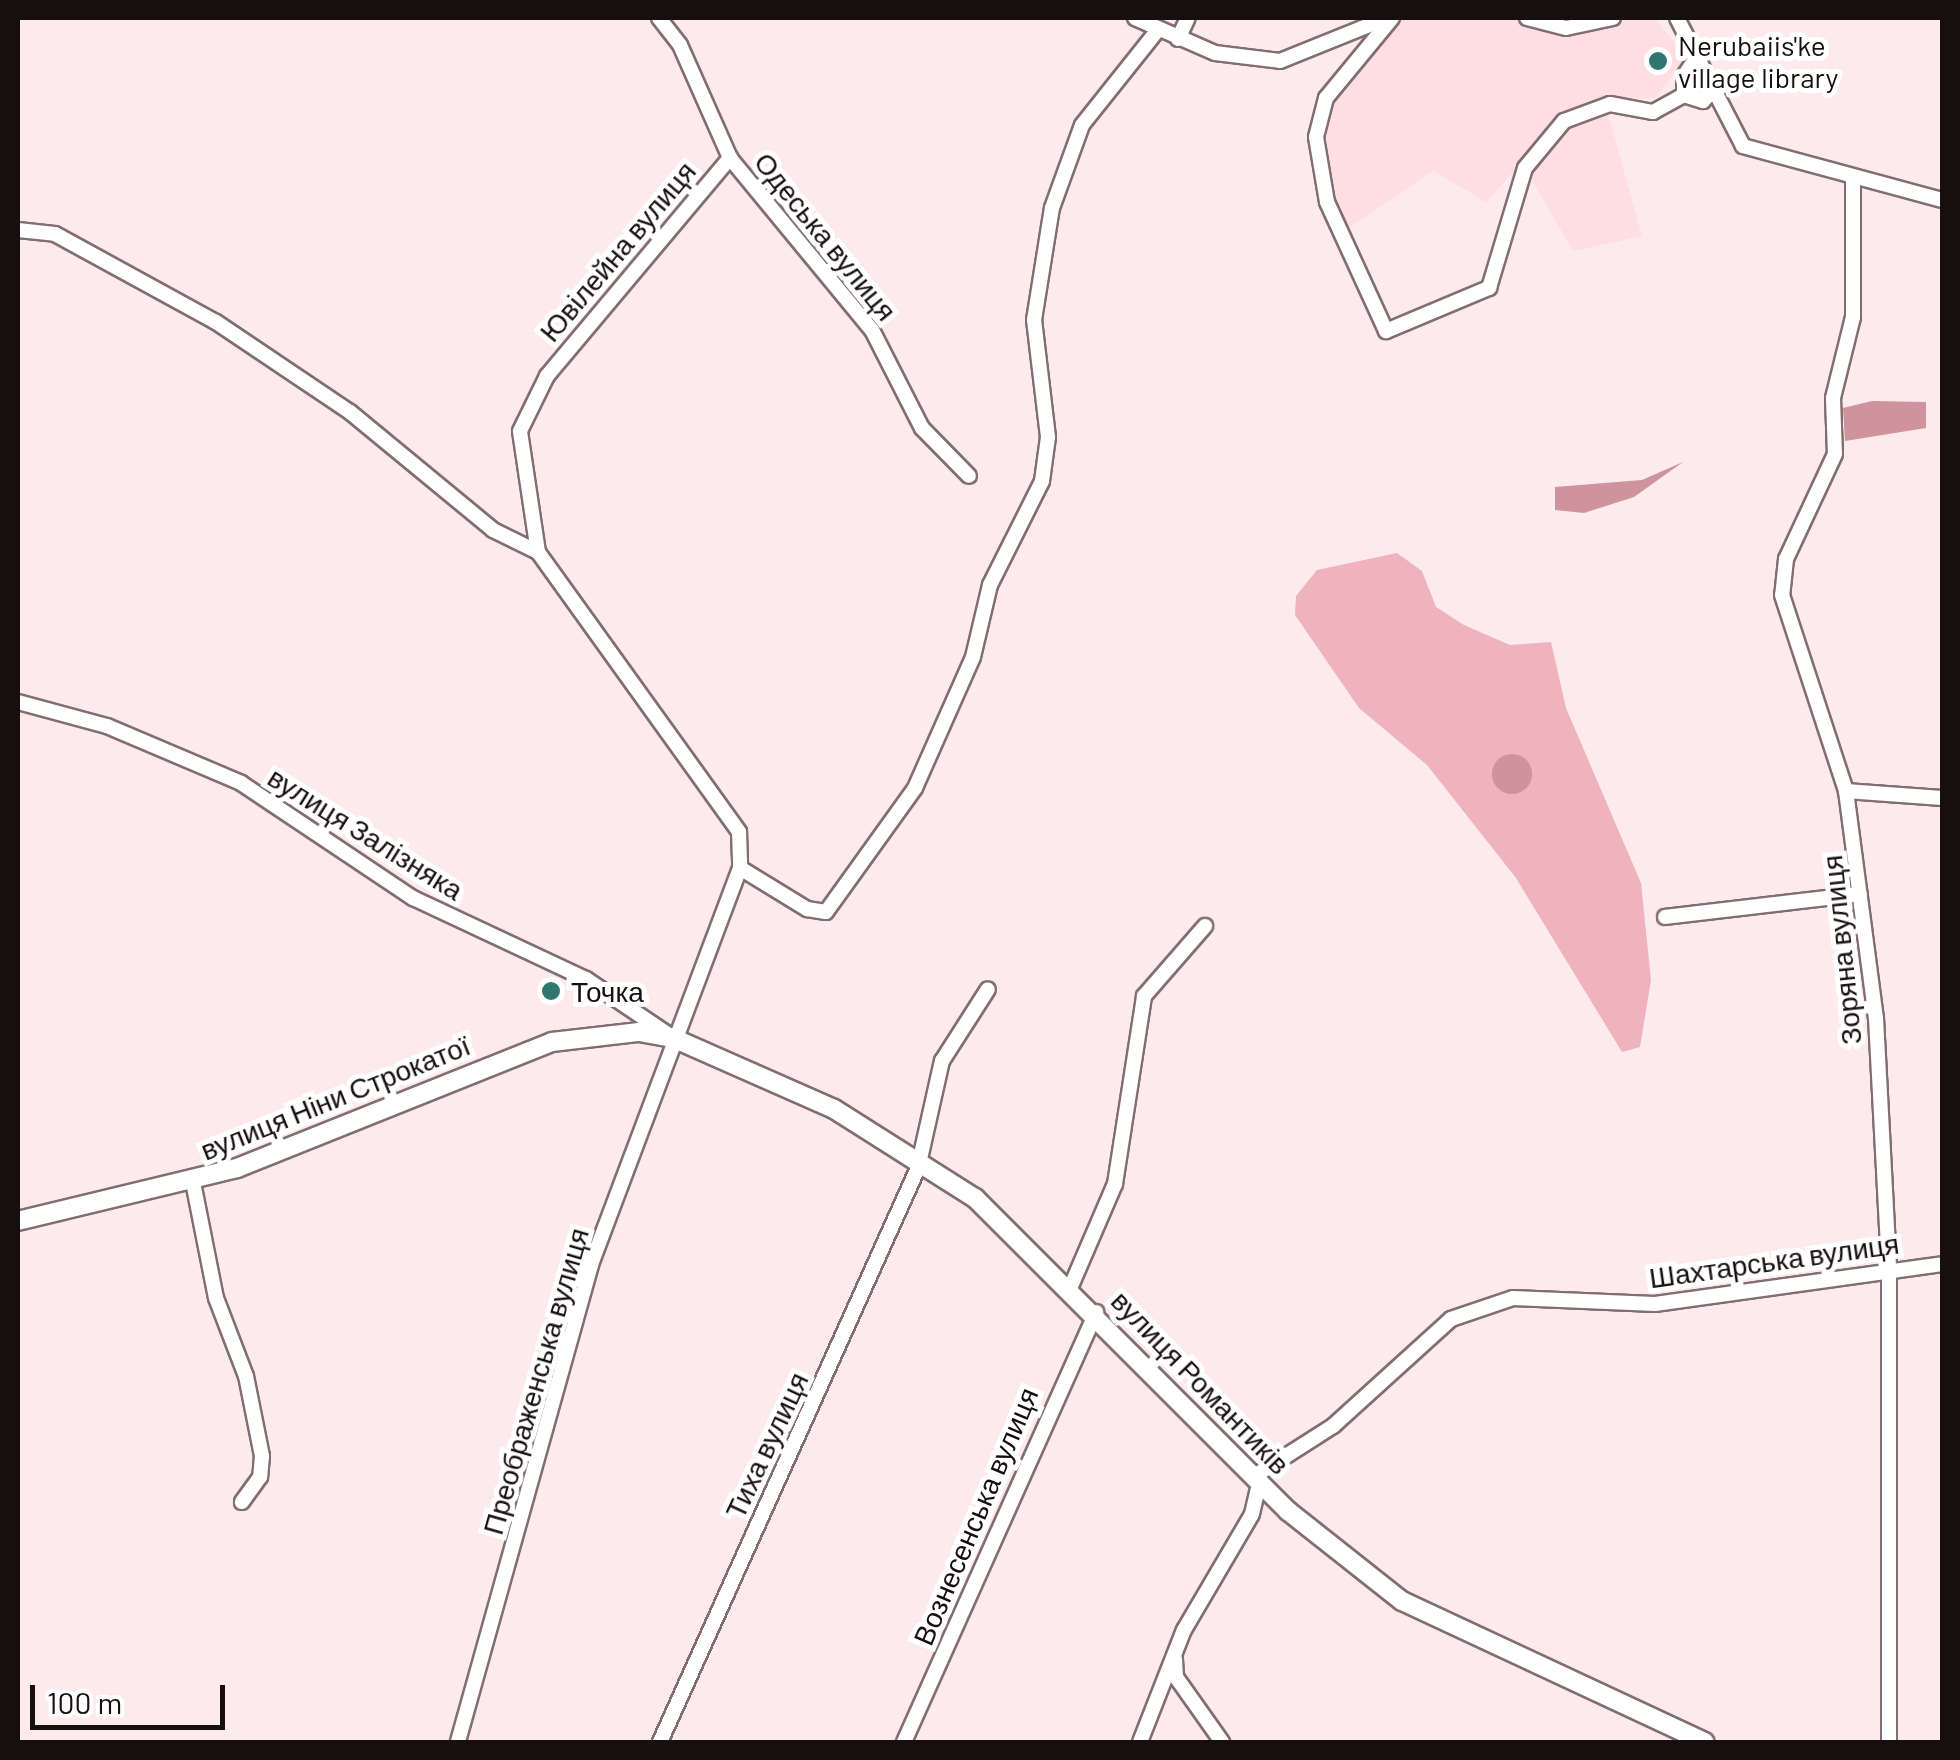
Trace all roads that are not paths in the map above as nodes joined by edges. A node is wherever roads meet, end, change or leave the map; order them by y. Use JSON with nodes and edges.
{"nodes":[{"id":1,"x":659,"y":18,"type":"edge"},
{"id":2,"x":1135,"y":18,"type":"edge"},
{"id":3,"x":1188,"y":18,"type":"edge"},
{"id":4,"x":1390,"y":18,"type":"edge"},
{"id":5,"x":1527,"y":18,"type":"edge"},
{"id":6,"x":1613,"y":18,"type":"edge"},
{"id":7,"x":1677,"y":18,"type":"edge"},
{"id":8,"x":1157,"y":31,"type":"junction"},
{"id":9,"x":1178,"y":39,"type":"junction"},
{"id":10,"x":1699,"y":61,"type":"junction"},
{"id":11,"x":1715,"y":88,"type":"junction"},
{"id":12,"x":1684,"y":95,"type":"junction"},
{"id":13,"x":730,"y":158,"type":"junction"},
{"id":14,"x":1853,"y":177,"type":"junction"},
{"id":15,"x":1942,"y":200,"type":"edge"},
{"id":16,"x":18,"y":230,"type":"edge"},
{"id":17,"x":968,"y":476,"type":"dead end"},
{"id":18,"x":538,"y":552,"type":"junction"},
{"id":19,"x":18,"y":702,"type":"edge"},
{"id":20,"x":1846,"y":791,"type":"junction"},
{"id":21,"x":1942,"y":798,"type":"edge"},
{"id":22,"x":740,"y":868,"type":"junction"},
{"id":23,"x":1860,"y":894,"type":"junction"},
{"id":24,"x":1665,"y":918,"type":"dead end"},
{"id":25,"x":1205,"y":926,"type":"dead end"},
{"id":26,"x":988,"y":990,"type":"dead end"},
{"id":27,"x":673,"y":1038,"type":"junction"},
{"id":28,"x":918,"y":1168,"type":"junction"},
{"id":29,"x":193,"y":1182,"type":"junction"},
{"id":30,"x":18,"y":1220,"type":"edge"},
{"id":31,"x":1942,"y":1264,"type":"edge"},
{"id":32,"x":1889,"y":1266,"type":"junction"},
{"id":33,"x":1071,"y":1286,"type":"junction"},
{"id":34,"x":1096,"y":1312,"type":"junction"},
{"id":35,"x":1256,"y":1480,"type":"junction"},
{"id":36,"x":242,"y":1502,"type":"dead end"},
{"id":37,"x":1175,"y":1654,"type":"junction"},
{"id":38,"x":458,"y":1742,"type":"edge"},
{"id":39,"x":660,"y":1742,"type":"edge"},
{"id":40,"x":904,"y":1742,"type":"edge"},
{"id":41,"x":1140,"y":1742,"type":"edge"},
{"id":42,"x":1222,"y":1742,"type":"edge"},
{"id":43,"x":1705,"y":1742,"type":"edge"},
{"id":44,"x":1889,"y":1742,"type":"edge"}],
"edges":[{"from":1,"to":13,"type":"street","name":"Одеська вулиця"},
{"from":2,"to":8,"type":"street"},
{"from":3,"to":9,"type":"street"},
{"from":4,"to":9,"type":"street"},
{"from":4,"to":12,"type":"street"},
{"from":5,"to":6,"type":"street"},
{"from":7,"to":10,"type":"street"},
{"from":8,"to":9,"type":"street"},
{"from":8,"to":22,"type":"street"},
{"from":10,"to":11,"type":"street"},
{"from":10,"to":12,"type":"street"},
{"from":11,"to":12,"type":"street"},
{"from":11,"to":14,"type":"street"},
{"from":13,"to":17,"type":"street","name":"Одеська вулиця"},
{"from":13,"to":18,"type":"street","name":"Ювілейна вулиця"},
{"from":14,"to":15,"type":"street"},
{"from":14,"to":20,"type":"street","name":"Зоряна вулиця"},
{"from":16,"to":18,"type":"street"},
{"from":18,"to":22,"type":"street"},
{"from":19,"to":27,"type":"street","name":"вулиця Залізняка"},
{"from":20,"to":21,"type":"street"},
{"from":20,"to":23,"type":"street","name":"Зоряна вулиця"},
{"from":22,"to":27,"type":"street","name":"Преображенська вулиця"},
{"from":23,"to":24,"type":"street"},
{"from":23,"to":32,"type":"street","name":"Зоряна вулиця"},
{"from":25,"to":33,"type":"street"},
{"from":26,"to":28,"type":"street","name":"Тиха вулиця"},
{"from":27,"to":28,"type":"street","name":"вулиця Романтиків"},
{"from":27,"to":29,"type":"street","name":"вулиця Ніни Строкатої"},
{"from":27,"to":38,"type":"street","name":"Преображенська вулиця"},
{"from":28,"to":33,"type":"street","name":"вулиця Романтиків"},
{"from":28,"to":39,"type":"street","name":"Тиха вулиця"},
{"from":29,"to":30,"type":"street","name":"вулиця Ніни Строкатої"},
{"from":29,"to":36,"type":"street"},
{"from":31,"to":32,"type":"street","name":"Шахтарська вулиця"},
{"from":32,"to":35,"type":"street","name":"Шахтарська вулиця"},
{"from":32,"to":44,"type":"street","name":"Зоряна вулиця"},
{"from":33,"to":34,"type":"street","name":"вулиця Романтиків"},
{"from":34,"to":35,"type":"street","name":"вулиця Романтиків"},
{"from":34,"to":40,"type":"street","name":"Вознесенська вулиця"},
{"from":35,"to":37,"type":"street"},
{"from":35,"to":43,"type":"street","name":"вулиця Романтиків"},
{"from":37,"to":41,"type":"street"},
{"from":37,"to":42,"type":"street"}]}
